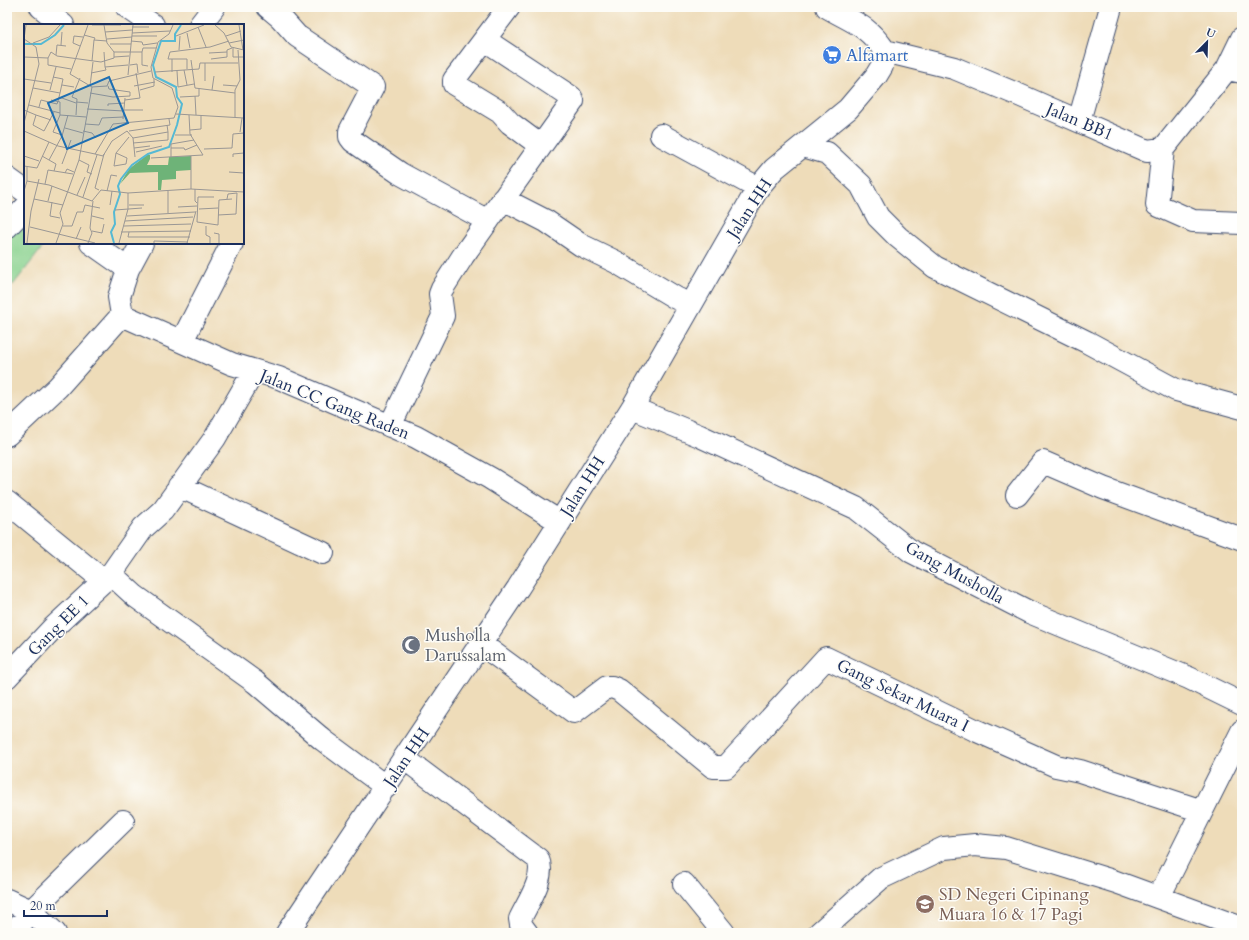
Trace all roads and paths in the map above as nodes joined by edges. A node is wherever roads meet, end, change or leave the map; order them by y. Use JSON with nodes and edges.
{"nodes":[{"id":1,"x":41,"y":7,"type":"edge"},
{"id":2,"x":127,"y":7,"type":"edge"},
{"id":3,"x":214,"y":7,"type":"edge"},
{"id":4,"x":268,"y":7,"type":"edge"},
{"id":5,"x":510,"y":7,"type":"edge"},
{"id":6,"x":827,"y":7,"type":"edge"},
{"id":7,"x":1111,"y":7,"type":"edge"},
{"id":8,"x":856,"y":13,"type":"edge"},
{"id":9,"x":62,"y":24,"type":"edge"},
{"id":10,"x":152,"y":24,"type":"edge"},
{"id":11,"x":201,"y":24,"type":"edge"},
{"id":12,"x":1242,"y":38,"type":"edge"},
{"id":13,"x":485,"y":40,"type":"junction"},
{"id":14,"x":885,"y":51,"type":"junction"},
{"id":15,"x":1234,"y":70,"type":"edge"},
{"id":16,"x":1079,"y":121,"type":"junction"},
{"id":17,"x":661,"y":135,"type":"dead end"},
{"id":18,"x":541,"y":146,"type":"junction"},
{"id":19,"x":803,"y":146,"type":"junction"},
{"id":20,"x":1163,"y":149,"type":"junction"},
{"id":21,"x":7,"y":178,"type":"edge"},
{"id":22,"x":758,"y":188,"type":"junction"},
{"id":23,"x":24,"y":190,"type":"edge"},
{"id":24,"x":503,"y":198,"type":"junction"},
{"id":25,"x":24,"y":209,"type":"edge"},
{"id":26,"x":488,"y":221,"type":"junction"},
{"id":27,"x":1242,"y":223,"type":"edge"},
{"id":28,"x":7,"y":227,"type":"edge"},
{"id":29,"x":92,"y":244,"type":"edge"},
{"id":30,"x":141,"y":244,"type":"edge"},
{"id":31,"x":231,"y":244,"type":"edge"},
{"id":32,"x":128,"y":269,"type":"junction"},
{"id":33,"x":691,"y":305,"type":"junction"},
{"id":34,"x":122,"y":314,"type":"junction"},
{"id":35,"x":182,"y":341,"type":"junction"},
{"id":36,"x":254,"y":371,"type":"junction"},
{"id":37,"x":632,"y":408,"type":"junction"},
{"id":38,"x":1242,"y":408,"type":"edge"},
{"id":39,"x":390,"y":426,"type":"junction"},
{"id":40,"x":7,"y":435,"type":"edge"},
{"id":41,"x":179,"y":486,"type":"junction"},
{"id":42,"x":1017,"y":495,"type":"dead end"},
{"id":43,"x":7,"y":502,"type":"edge"},
{"id":44,"x":560,"y":522,"type":"junction"},
{"id":45,"x":1242,"y":539,"type":"edge"},
{"id":46,"x":323,"y":553,"type":"dead end"},
{"id":47,"x":107,"y":578,"type":"junction"},
{"id":48,"x":481,"y":644,"type":"junction"},
{"id":49,"x":9,"y":671,"type":"edge"},
{"id":50,"x":1242,"y":704,"type":"edge"},
{"id":51,"x":1242,"y":731,"type":"edge"},
{"id":52,"x":405,"y":759,"type":"junction"},
{"id":53,"x":386,"y":787,"type":"junction"},
{"id":54,"x":1202,"y":811,"type":"junction"},
{"id":55,"x":123,"y":821,"type":"dead end"},
{"id":56,"x":684,"y":884,"type":"dead end"},
{"id":57,"x":1159,"y":897,"type":"junction"},
{"id":58,"x":7,"y":900,"type":"edge"},
{"id":59,"x":31,"y":911,"type":"junction"},
{"id":60,"x":1242,"y":928,"type":"edge"},
{"id":61,"x":13,"y":933,"type":"edge"},
{"id":62,"x":55,"y":933,"type":"edge"},
{"id":63,"x":287,"y":933,"type":"edge"},
{"id":64,"x":527,"y":933,"type":"edge"},
{"id":65,"x":724,"y":933,"type":"edge"},
{"id":66,"x":819,"y":933,"type":"edge"}],
"edges":[{"from":1,"to":9,"type":"street"},
{"from":2,"to":10,"type":"street"},
{"from":3,"to":11,"type":"street"},
{"from":4,"to":26,"type":"street"},
{"from":5,"to":13,"type":"street"},
{"from":6,"to":8,"type":"street"},
{"from":7,"to":16,"type":"street"},
{"from":8,"to":14,"type":"street"},
{"from":12,"to":15,"type":"street"},
{"from":13,"to":18,"type":"street"},
{"from":13,"to":18,"type":"street"},
{"from":14,"to":16,"type":"street","name":"Jalan BB1"},
{"from":14,"to":19,"type":"street","name":"Jalan HH"},
{"from":15,"to":20,"type":"street"},
{"from":16,"to":20,"type":"street","name":"Jalan BB1"},
{"from":17,"to":22,"type":"street"},
{"from":18,"to":24,"type":"street"},
{"from":19,"to":22,"type":"street","name":"Jalan HH"},
{"from":19,"to":38,"type":"street"},
{"from":20,"to":27,"type":"street"},
{"from":21,"to":23,"type":"street"},
{"from":22,"to":33,"type":"street","name":"Jalan HH"},
{"from":24,"to":26,"type":"street"},
{"from":24,"to":33,"type":"street"},
{"from":25,"to":28,"type":"street"},
{"from":26,"to":39,"type":"street"},
{"from":29,"to":32,"type":"street"},
{"from":30,"to":32,"type":"street"},
{"from":31,"to":35,"type":"street"},
{"from":32,"to":34,"type":"street"},
{"from":33,"to":37,"type":"street","name":"Jalan HH"},
{"from":34,"to":35,"type":"street","name":"Jalan CC Gang Raden"},
{"from":34,"to":40,"type":"street"},
{"from":35,"to":36,"type":"street","name":"Jalan CC Gang Raden"},
{"from":36,"to":39,"type":"street","name":"Jalan CC Gang Raden"},
{"from":36,"to":41,"type":"street","name":"Gang EE 1"},
{"from":37,"to":44,"type":"street","name":"Jalan HH"},
{"from":37,"to":50,"type":"street","name":"Gang Musholla"},
{"from":39,"to":44,"type":"street","name":"Jalan CC Gang Raden"},
{"from":41,"to":46,"type":"street"},
{"from":41,"to":47,"type":"street","name":"Gang EE 1"},
{"from":42,"to":45,"type":"street"},
{"from":43,"to":47,"type":"street"},
{"from":44,"to":48,"type":"street","name":"Jalan HH"},
{"from":47,"to":49,"type":"street","name":"Gang EE 1"},
{"from":47,"to":53,"type":"street"},
{"from":48,"to":52,"type":"street","name":"Jalan HH"},
{"from":48,"to":54,"type":"street","name":"Gang Sekar Muara I"},
{"from":51,"to":54,"type":"street"},
{"from":52,"to":53,"type":"street","name":"Jalan HH"},
{"from":52,"to":64,"type":"street"},
{"from":53,"to":63,"type":"street","name":"Jalan HH"},
{"from":54,"to":57,"type":"street"},
{"from":55,"to":59,"type":"street"},
{"from":56,"to":65,"type":"street"},
{"from":57,"to":60,"type":"street"},
{"from":57,"to":66,"type":"street"},
{"from":58,"to":59,"type":"street"},
{"from":59,"to":61,"type":"street"},
{"from":59,"to":62,"type":"street"}]}
